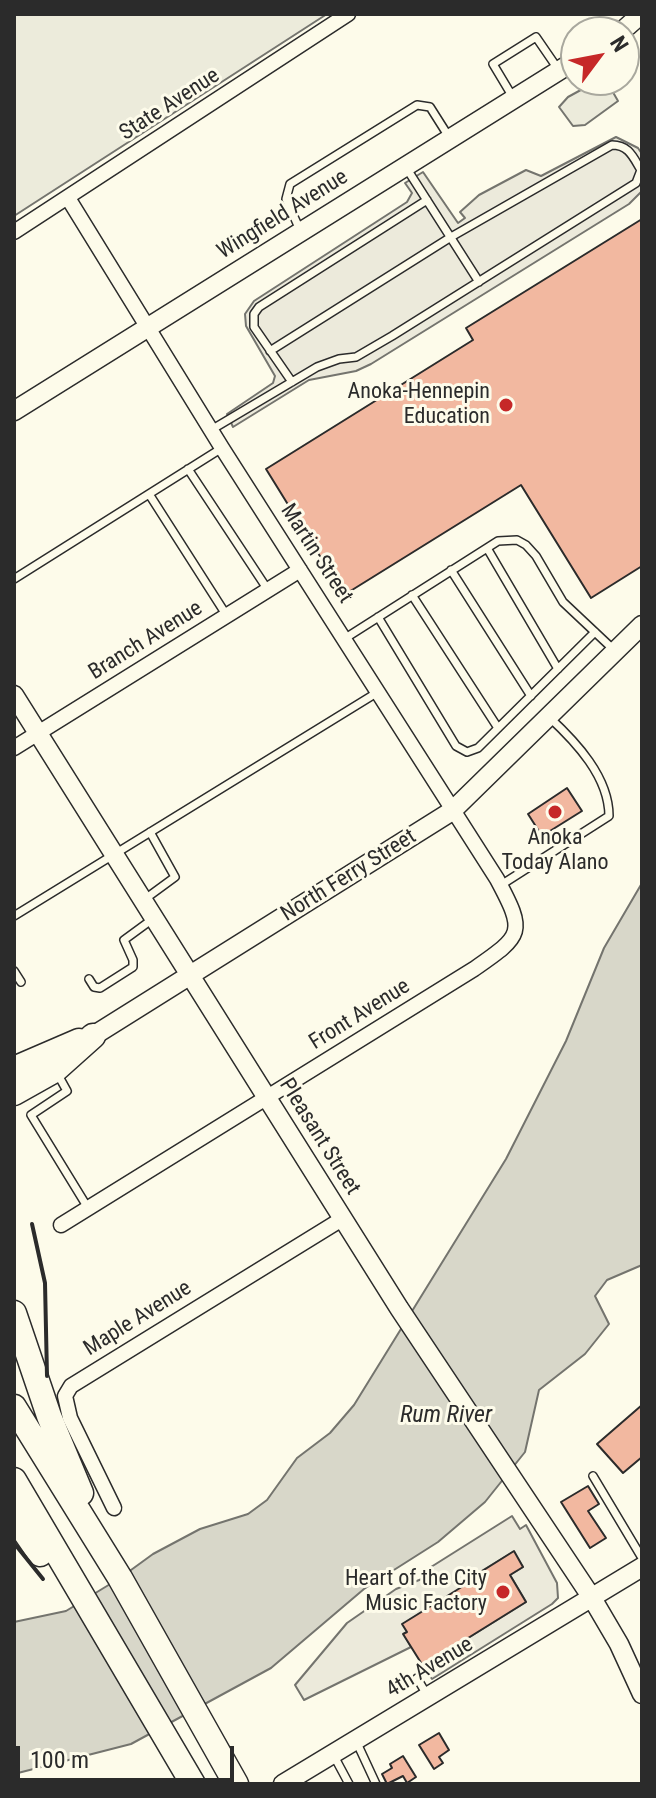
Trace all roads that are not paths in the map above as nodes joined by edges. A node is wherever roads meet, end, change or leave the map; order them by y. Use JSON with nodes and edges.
{"nodes":[{"id":1,"x":348,"y":14,"type":"edge"},
{"id":2,"x":559,"y":71,"type":"joint"},
{"id":3,"x":514,"y":99,"type":"junction"},
{"id":4,"x":450,"y":140,"type":"junction"},
{"id":5,"x":405,"y":168,"type":"junction"},
{"id":6,"x":68,"y":198,"type":"junction"},
{"id":7,"x":427,"y":200,"type":"junction"},
{"id":8,"x":14,"y":232,"type":"edge"},
{"id":9,"x":301,"y":232,"type":"junction"},
{"id":10,"x":451,"y":237,"type":"junction"},
{"id":11,"x":479,"y":282,"type":"junction"},
{"id":12,"x":146,"y":328,"type":"junction"},
{"id":13,"x":270,"y":351,"type":"junction"},
{"id":14,"x":292,"y":382,"type":"junction"},
{"id":15,"x":14,"y":411,"type":"edge"},
{"id":16,"x":211,"y":430,"type":"junction"},
{"id":17,"x":222,"y":448,"type":"junction"},
{"id":18,"x":188,"y":469,"type":"junction"},
{"id":19,"x":149,"y":494,"type":"junction"},
{"id":20,"x":487,"y":548,"type":"junction"},
{"id":21,"x":300,"y":570,"type":"junction"},
{"id":22,"x":451,"y":570,"type":"junction"},
{"id":23,"x":14,"y":579,"type":"edge"},
{"id":24,"x":268,"y":590,"type":"junction"},
{"id":25,"x":412,"y":595,"type":"junction"},
{"id":26,"x":227,"y":616,"type":"junction"},
{"id":27,"x":378,"y":617,"type":"junction"},
{"id":28,"x":642,"y":625,"type":"edge"},
{"id":29,"x":595,"y":632,"type":"junction"},
{"id":30,"x":344,"y":639,"type":"junction"},
{"id":31,"x":616,"y":652,"type":"junction"},
{"id":32,"x":558,"y":669,"type":"junction"},
{"id":33,"x":378,"y":692,"type":"junction"},
{"id":34,"x":14,"y":695,"type":"edge"},
{"id":35,"x":531,"y":696,"type":"junction"},
{"id":36,"x":549,"y":717,"type":"junction"},
{"id":37,"x":498,"y":728,"type":"junction"},
{"id":38,"x":38,"y":733,"type":"junction"},
{"id":39,"x":14,"y":748,"type":"edge"},
{"id":40,"x":452,"y":811,"type":"junction"},
{"id":41,"x":150,"y":832,"type":"junction"},
{"id":42,"x":116,"y":853,"type":"junction"},
{"id":43,"x":501,"y":885,"type":"junction"},
{"id":44,"x":145,"y":900,"type":"junction"},
{"id":45,"x":14,"y":916,"type":"edge"},
{"id":46,"x":155,"y":917,"type":"junction"},
{"id":47,"x":514,"y":937,"type":"joint"},
{"id":48,"x":14,"y":971,"type":"edge"},
{"id":49,"x":192,"y":976,"type":"junction"},
{"id":50,"x":89,"y":979,"type":"dead end"},
{"id":51,"x":21,"y":982,"type":"dead end"},
{"id":52,"x":93,"y":1036,"type":"junction"},
{"id":53,"x":14,"y":1069,"type":"edge"},
{"id":54,"x":55,"y":1070,"type":"junction"},
{"id":55,"x":14,"y":1093,"type":"edge"},
{"id":56,"x":267,"y":1099,"type":"junction"},
{"id":57,"x":88,"y":1208,"type":"junction"},
{"id":58,"x":342,"y":1219,"type":"junction"},
{"id":59,"x":61,"y":1225,"type":"dead end"},
{"id":60,"x":14,"y":1313,"type":"edge"},
{"id":61,"x":14,"y":1407,"type":"edge"},
{"id":62,"x":593,"y":1476,"type":"dead end"},
{"id":63,"x":14,"y":1480,"type":"edge"},
{"id":64,"x":114,"y":1508,"type":"dead end"},
{"id":65,"x":14,"y":1516,"type":"edge"},
{"id":66,"x":102,"y":1551,"type":"junction"},
{"id":67,"x":642,"y":1558,"type":"edge"},
{"id":68,"x":642,"y":1567,"type":"edge"},
{"id":69,"x":81,"y":1598,"type":"junction"},
{"id":70,"x":592,"y":1598,"type":"junction"},
{"id":71,"x":417,"y":1678,"type":"dead end"},
{"id":72,"x":642,"y":1694,"type":"edge"},
{"id":73,"x":428,"y":1697,"type":"junction"},
{"id":74,"x":356,"y":1740,"type":"junction"},
{"id":75,"x":333,"y":1754,"type":"junction"},
{"id":76,"x":286,"y":1782,"type":"edge"},
{"id":77,"x":193,"y":1784,"type":"edge"},
{"id":78,"x":236,"y":1784,"type":"edge"},
{"id":79,"x":349,"y":1784,"type":"edge"},
{"id":80,"x":376,"y":1784,"type":"edge"}],
"edges":[{"from":1,"to":6,"type":"street","name":"State Avenue"},
{"from":2,"to":3,"type":"street","name":"Wingfield Avenue"},
{"from":2,"to":3,"type":"lane"},
{"from":3,"to":4,"type":"street","name":"Wingfield Avenue"},
{"from":4,"to":5,"type":"street","name":"Wingfield Avenue"},
{"from":4,"to":9,"type":"lane"},
{"from":5,"to":7,"type":"lane"},
{"from":5,"to":9,"type":"street","name":"Wingfield Avenue"},
{"from":6,"to":8,"type":"street","name":"State Avenue"},
{"from":6,"to":12,"type":"street","name":"Martin Street"},
{"from":7,"to":10,"type":"lane"},
{"from":7,"to":13,"type":"lane"},
{"from":9,"to":12,"type":"street","name":"Wingfield Avenue"},
{"from":10,"to":11,"type":"lane"},
{"from":10,"to":11,"type":"lane"},
{"from":10,"to":13,"type":"lane"},
{"from":11,"to":14,"type":"lane"},
{"from":12,"to":15,"type":"street","name":"Wingfield Avenue"},
{"from":12,"to":16,"type":"street","name":"Martin Street"},
{"from":13,"to":14,"type":"lane"},
{"from":14,"to":16,"type":"lane"},
{"from":16,"to":17,"type":"street","name":"Martin Street"},
{"from":17,"to":18,"type":"lane"},
{"from":17,"to":21,"type":"street","name":"Martin Street"},
{"from":18,"to":19,"type":"lane"},
{"from":18,"to":24,"type":"lane"},
{"from":19,"to":23,"type":"lane"},
{"from":19,"to":26,"type":"lane"},
{"from":20,"to":22,"type":"lane"},
{"from":20,"to":29,"type":"lane"},
{"from":20,"to":32,"type":"lane"},
{"from":21,"to":24,"type":"street","name":"Branch Avenue"},
{"from":21,"to":30,"type":"street","name":"Martin Street"},
{"from":22,"to":25,"type":"lane"},
{"from":22,"to":35,"type":"lane"},
{"from":24,"to":26,"type":"street","name":"Branch Avenue"},
{"from":25,"to":27,"type":"lane"},
{"from":25,"to":37,"type":"lane"},
{"from":26,"to":38,"type":"street","name":"Branch Avenue"},
{"from":27,"to":30,"type":"lane"},
{"from":27,"to":37,"type":"lane"},
{"from":28,"to":31,"type":"street","name":"North Ferry Street"},
{"from":29,"to":31,"type":"lane"},
{"from":29,"to":32,"type":"lane"},
{"from":30,"to":33,"type":"street","name":"Martin Street"},
{"from":31,"to":36,"type":"street","name":"North Ferry Street"},
{"from":32,"to":35,"type":"lane"},
{"from":33,"to":40,"type":"street","name":"Martin Street"},
{"from":33,"to":41,"type":"lane"},
{"from":34,"to":38,"type":"street","name":"Pleasant Street"},
{"from":35,"to":37,"type":"lane"},
{"from":36,"to":40,"type":"street","name":"North Ferry Street"},
{"from":36,"to":43,"type":"lane"},
{"from":38,"to":39,"type":"street","name":"Branch Avenue"},
{"from":38,"to":42,"type":"street","name":"Pleasant Street"},
{"from":40,"to":43,"type":"street","name":"Martin Street"},
{"from":40,"to":49,"type":"street","name":"North Ferry Street"},
{"from":41,"to":42,"type":"lane"},
{"from":41,"to":44,"type":"lane"},
{"from":42,"to":44,"type":"street","name":"Pleasant Street"},
{"from":42,"to":45,"type":"lane"},
{"from":43,"to":47,"type":"street","name":"Martin Street"},
{"from":44,"to":46,"type":"street","name":"Pleasant Street"},
{"from":46,"to":49,"type":"street","name":"Pleasant Street"},
{"from":46,"to":50,"type":"lane"},
{"from":47,"to":56,"type":"street","name":"Front Avenue"},
{"from":48,"to":51,"type":"lane"},
{"from":49,"to":52,"type":"street","name":"North Ferry Street"},
{"from":49,"to":56,"type":"street","name":"Pleasant Street"},
{"from":52,"to":53,"type":"highway","name":"North Ferry Street"},
{"from":52,"to":54,"type":"highway"},
{"from":54,"to":55,"type":"highway"},
{"from":54,"to":57,"type":"lane"},
{"from":56,"to":57,"type":"street","name":"Front Avenue"},
{"from":56,"to":58,"type":"street","name":"Pleasant Street"},
{"from":57,"to":59,"type":"street","name":"Front Avenue"},
{"from":58,"to":64,"type":"street","name":"Maple Avenue"},
{"from":58,"to":70,"type":"street","name":"Pleasant Street"},
{"from":60,"to":66,"type":"highway"},
{"from":61,"to":66,"type":"highway"},
{"from":62,"to":67,"type":"lane"},
{"from":63,"to":69,"type":"highway"},
{"from":65,"to":69,"type":"highway"},
{"from":66,"to":78,"type":"highway"},
{"from":68,"to":70,"type":"street","name":"4th Avenue"},
{"from":69,"to":77,"type":"highway"},
{"from":70,"to":72,"type":"street","name":"Pleasant Street"},
{"from":70,"to":73,"type":"street","name":"4th Avenue"},
{"from":71,"to":73,"type":"lane"},
{"from":73,"to":74,"type":"street","name":"4th Avenue"},
{"from":74,"to":75,"type":"street","name":"4th Avenue"},
{"from":74,"to":80,"type":"lane"},
{"from":75,"to":76,"type":"street","name":"4th Avenue"},
{"from":75,"to":79,"type":"lane"}]}
